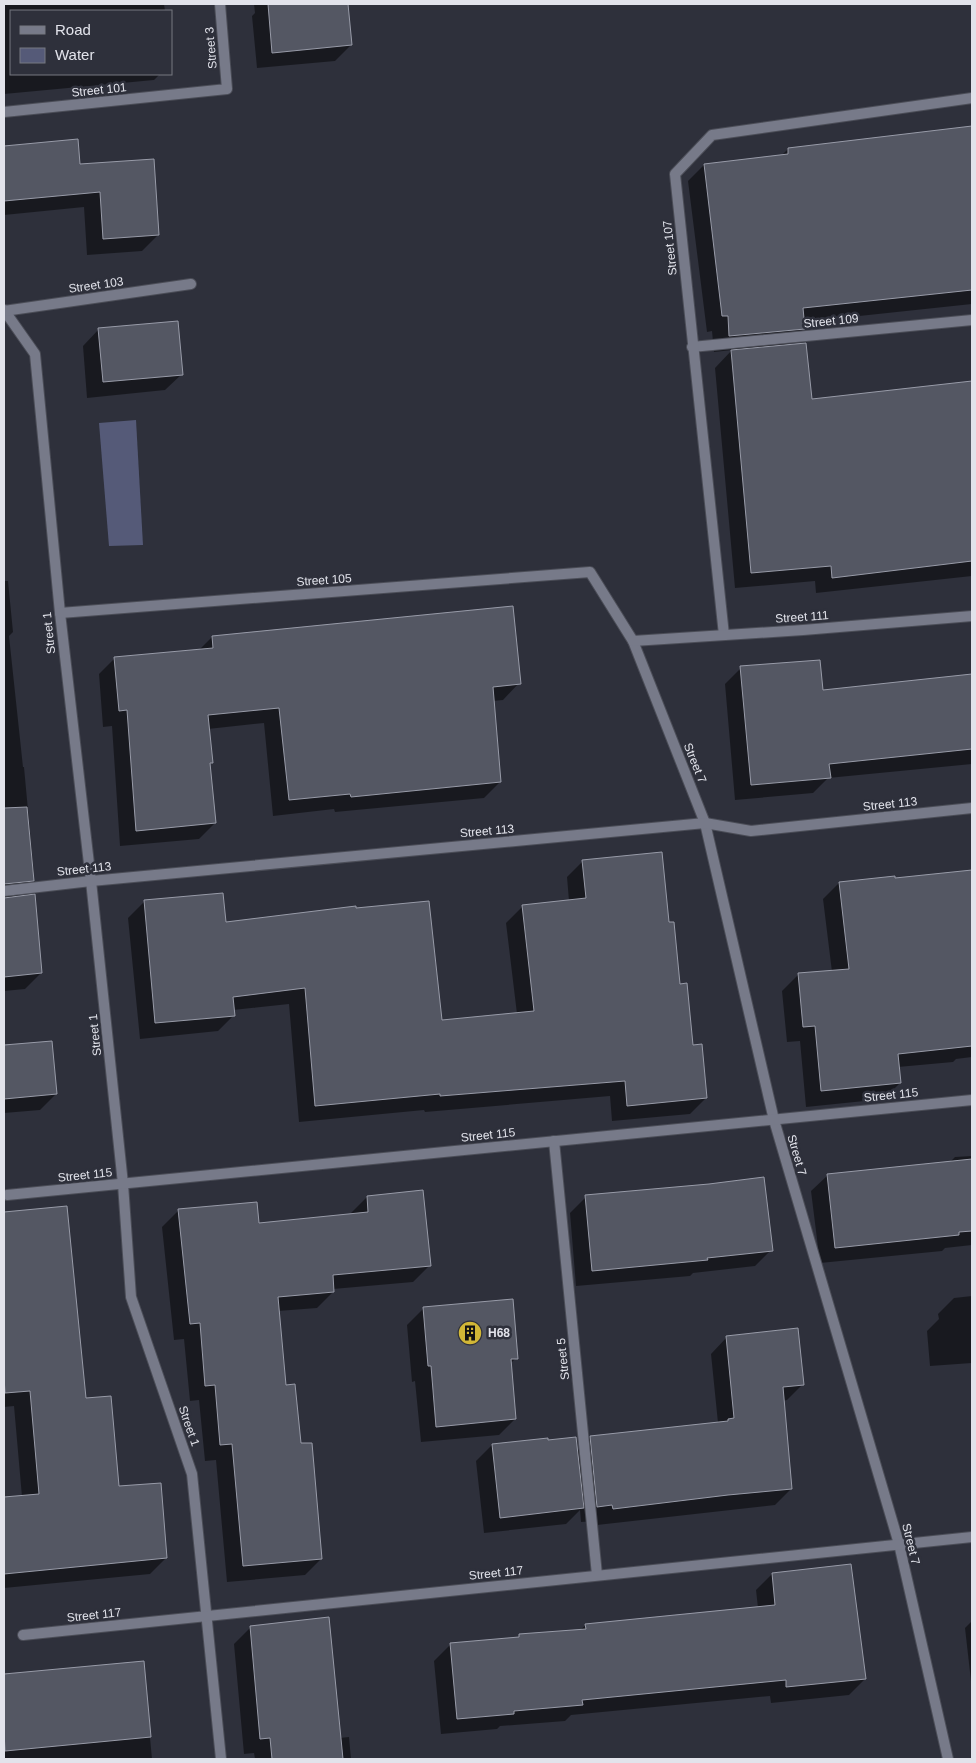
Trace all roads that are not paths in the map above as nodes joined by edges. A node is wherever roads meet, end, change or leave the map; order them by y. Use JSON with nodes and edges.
{"nodes":[{"id":1,"x":220,"y":4,"type":"edge"},
{"id":2,"x":227,"y":89,"type":"joint"},
{"id":3,"x":972,"y":98,"type":"edge"},
{"id":4,"x":4,"y":112,"type":"edge"},
{"id":5,"x":191,"y":284,"type":"dead end"},
{"id":6,"x":4,"y":311,"type":"edge"},
{"id":7,"x":972,"y":320,"type":"edge"},
{"id":8,"x":692,"y":347,"type":"junction"},
{"id":9,"x":590,"y":572,"type":"joint"},
{"id":10,"x":60,"y":613,"type":"junction"},
{"id":11,"x":972,"y":616,"type":"edge"},
{"id":12,"x":724,"y":635,"type":"junction"},
{"id":13,"x":633,"y":641,"type":"junction"},
{"id":14,"x":972,"y":808,"type":"edge"},
{"id":15,"x":705,"y":823,"type":"junction"},
{"id":16,"x":91,"y":881,"type":"junction"},
{"id":17,"x":4,"y":891,"type":"edge"},
{"id":18,"x":972,"y":1100,"type":"edge"},
{"id":19,"x":774,"y":1120,"type":"junction"},
{"id":20,"x":554,"y":1141,"type":"junction"},
{"id":21,"x":123,"y":1184,"type":"junction"},
{"id":22,"x":7,"y":1195,"type":"dead end"},
{"id":23,"x":972,"y":1537,"type":"edge"},
{"id":24,"x":899,"y":1544,"type":"junction"},
{"id":25,"x":597,"y":1575,"type":"junction"},
{"id":26,"x":206,"y":1616,"type":"junction"},
{"id":27,"x":23,"y":1635,"type":"dead end"},
{"id":28,"x":221,"y":1759,"type":"edge"},
{"id":29,"x":948,"y":1759,"type":"edge"}],
"edges":[{"from":1,"to":2,"type":"street","name":"Street 3"},
{"from":2,"to":4,"type":"street","name":"Street 101"},
{"from":3,"to":8,"type":"street","name":"Street 107"},
{"from":5,"to":6,"type":"street","name":"Street 103"},
{"from":6,"to":10,"type":"street","name":"Street 1"},
{"from":7,"to":8,"type":"street","name":"Street 109"},
{"from":8,"to":12,"type":"street","name":"Street 107"},
{"from":9,"to":10,"type":"street","name":"Street 105"},
{"from":9,"to":13,"type":"street","name":"Street 7"},
{"from":10,"to":16,"type":"street","name":"Street 1"},
{"from":11,"to":12,"type":"street","name":"Street 111"},
{"from":12,"to":13,"type":"street","name":"Street 111"},
{"from":13,"to":15,"type":"street","name":"Street 7"},
{"from":14,"to":15,"type":"street","name":"Street 113"},
{"from":15,"to":16,"type":"street","name":"Street 113"},
{"from":15,"to":19,"type":"street","name":"Street 7"},
{"from":16,"to":17,"type":"street","name":"Street 113"},
{"from":16,"to":21,"type":"street","name":"Street 1"},
{"from":18,"to":19,"type":"street","name":"Street 115"},
{"from":19,"to":20,"type":"street","name":"Street 115"},
{"from":19,"to":24,"type":"street","name":"Street 7"},
{"from":20,"to":21,"type":"street","name":"Street 115"},
{"from":20,"to":25,"type":"street","name":"Street 5"},
{"from":21,"to":22,"type":"street","name":"Street 115"},
{"from":21,"to":26,"type":"street","name":"Street 1"},
{"from":23,"to":24,"type":"street","name":"Street 117"},
{"from":24,"to":25,"type":"street","name":"Street 117"},
{"from":24,"to":29,"type":"street","name":"Street 7"},
{"from":25,"to":26,"type":"street","name":"Street 117"},
{"from":26,"to":27,"type":"street","name":"Street 117"},
{"from":26,"to":28,"type":"street","name":"Street 1"}]}
